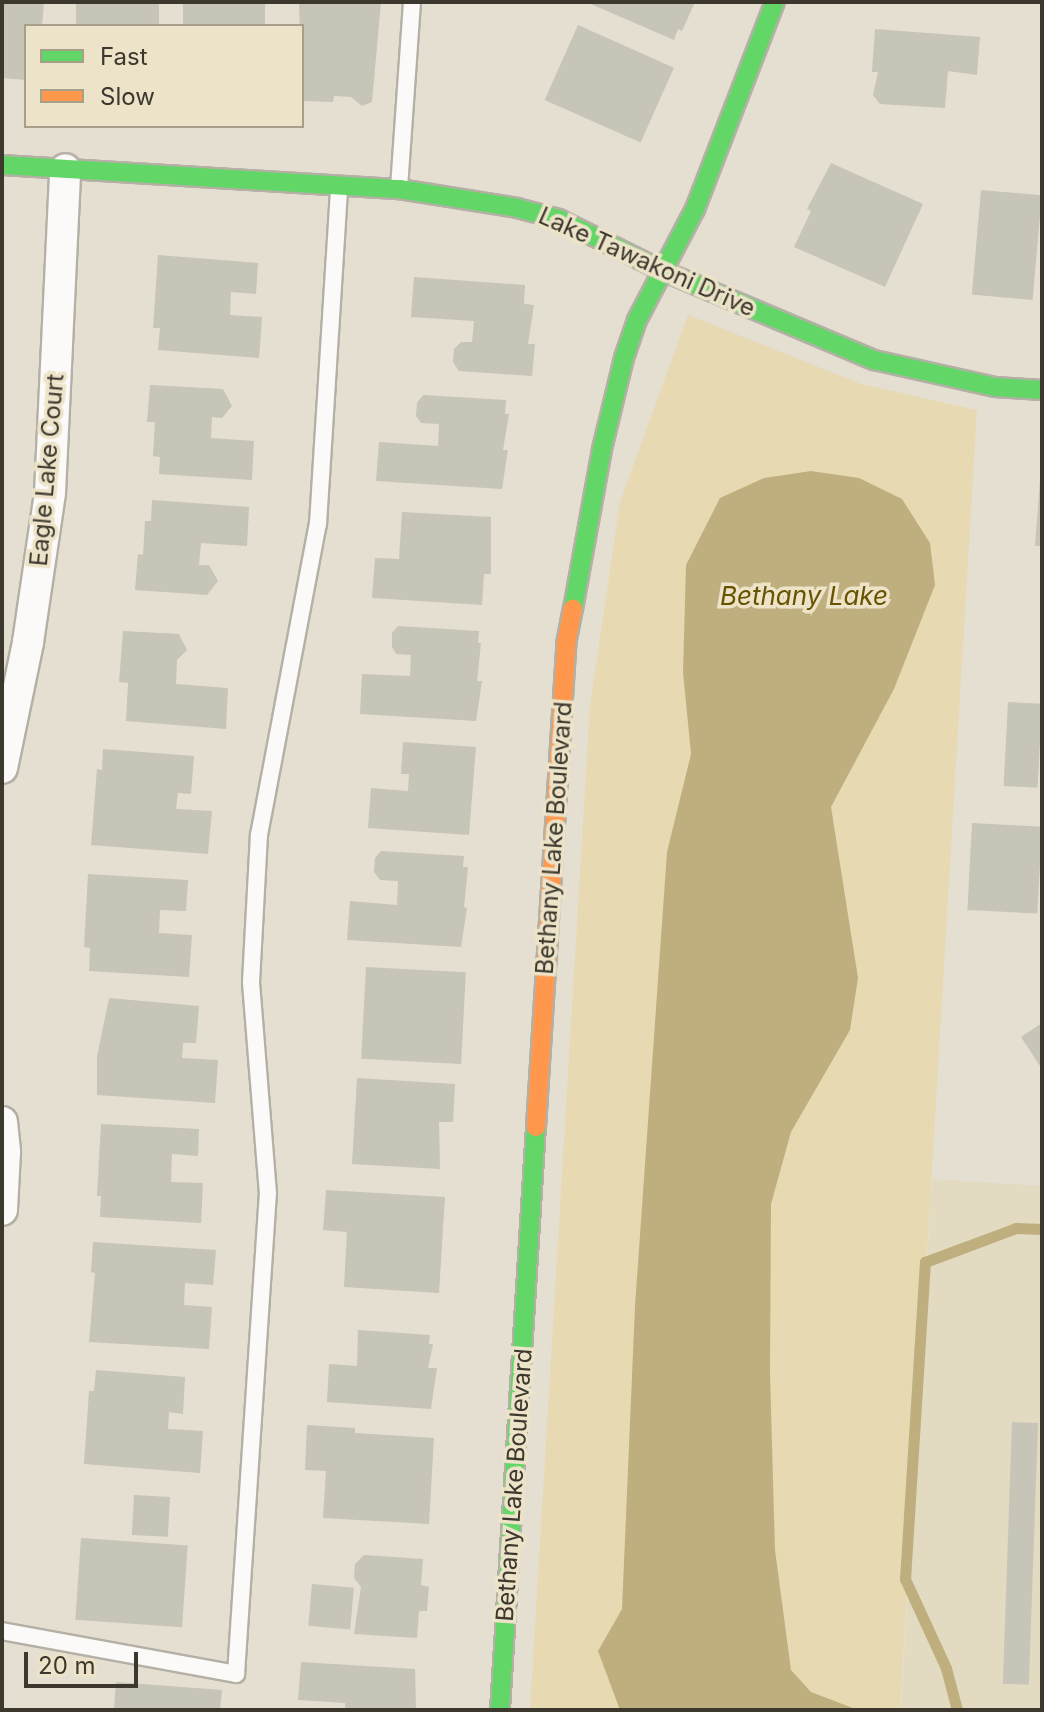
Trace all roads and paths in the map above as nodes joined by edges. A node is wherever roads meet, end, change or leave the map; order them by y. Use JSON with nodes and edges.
{"nodes":[{"id":1,"x":412,"y":2,"type":"edge"},
{"id":2,"x":775,"y":2,"type":"edge"},
{"id":3,"x":2,"y":165,"type":"edge"},
{"id":4,"x":65,"y":169,"type":"junction"},
{"id":5,"x":339,"y":186,"type":"junction"},
{"id":6,"x":399,"y":189,"type":"junction"},
{"id":7,"x":663,"y":271,"type":"junction"},
{"id":8,"x":1042,"y":390,"type":"edge"},
{"id":9,"x":2,"y":768,"type":"edge"},
{"id":10,"x":2,"y":1122,"type":"edge"},
{"id":11,"x":2,"y":1210,"type":"edge"},
{"id":12,"x":2,"y":1631,"type":"edge"},
{"id":13,"x":500,"y":1710,"type":"edge"}],
"edges":[{"from":1,"to":6,"type":"lane"},
{"from":2,"to":7,"type":"street","name":"Bethany Lake Boulevard"},
{"from":3,"to":4,"type":"street","name":"Lake Tawakoni Drive"},
{"from":4,"to":5,"type":"street","name":"Lake Tawakoni Drive"},
{"from":4,"to":9,"type":"street","name":"Eagle Lake Court"},
{"from":5,"to":6,"type":"street","name":"Lake Tawakoni Drive"},
{"from":5,"to":12,"type":"lane"},
{"from":6,"to":7,"type":"street","name":"Lake Tawakoni Drive"},
{"from":7,"to":8,"type":"street","name":"Lake Tawakoni Drive"},
{"from":7,"to":13,"type":"street","name":"Bethany Lake Boulevard"},
{"from":10,"to":11,"type":"street"}]}
